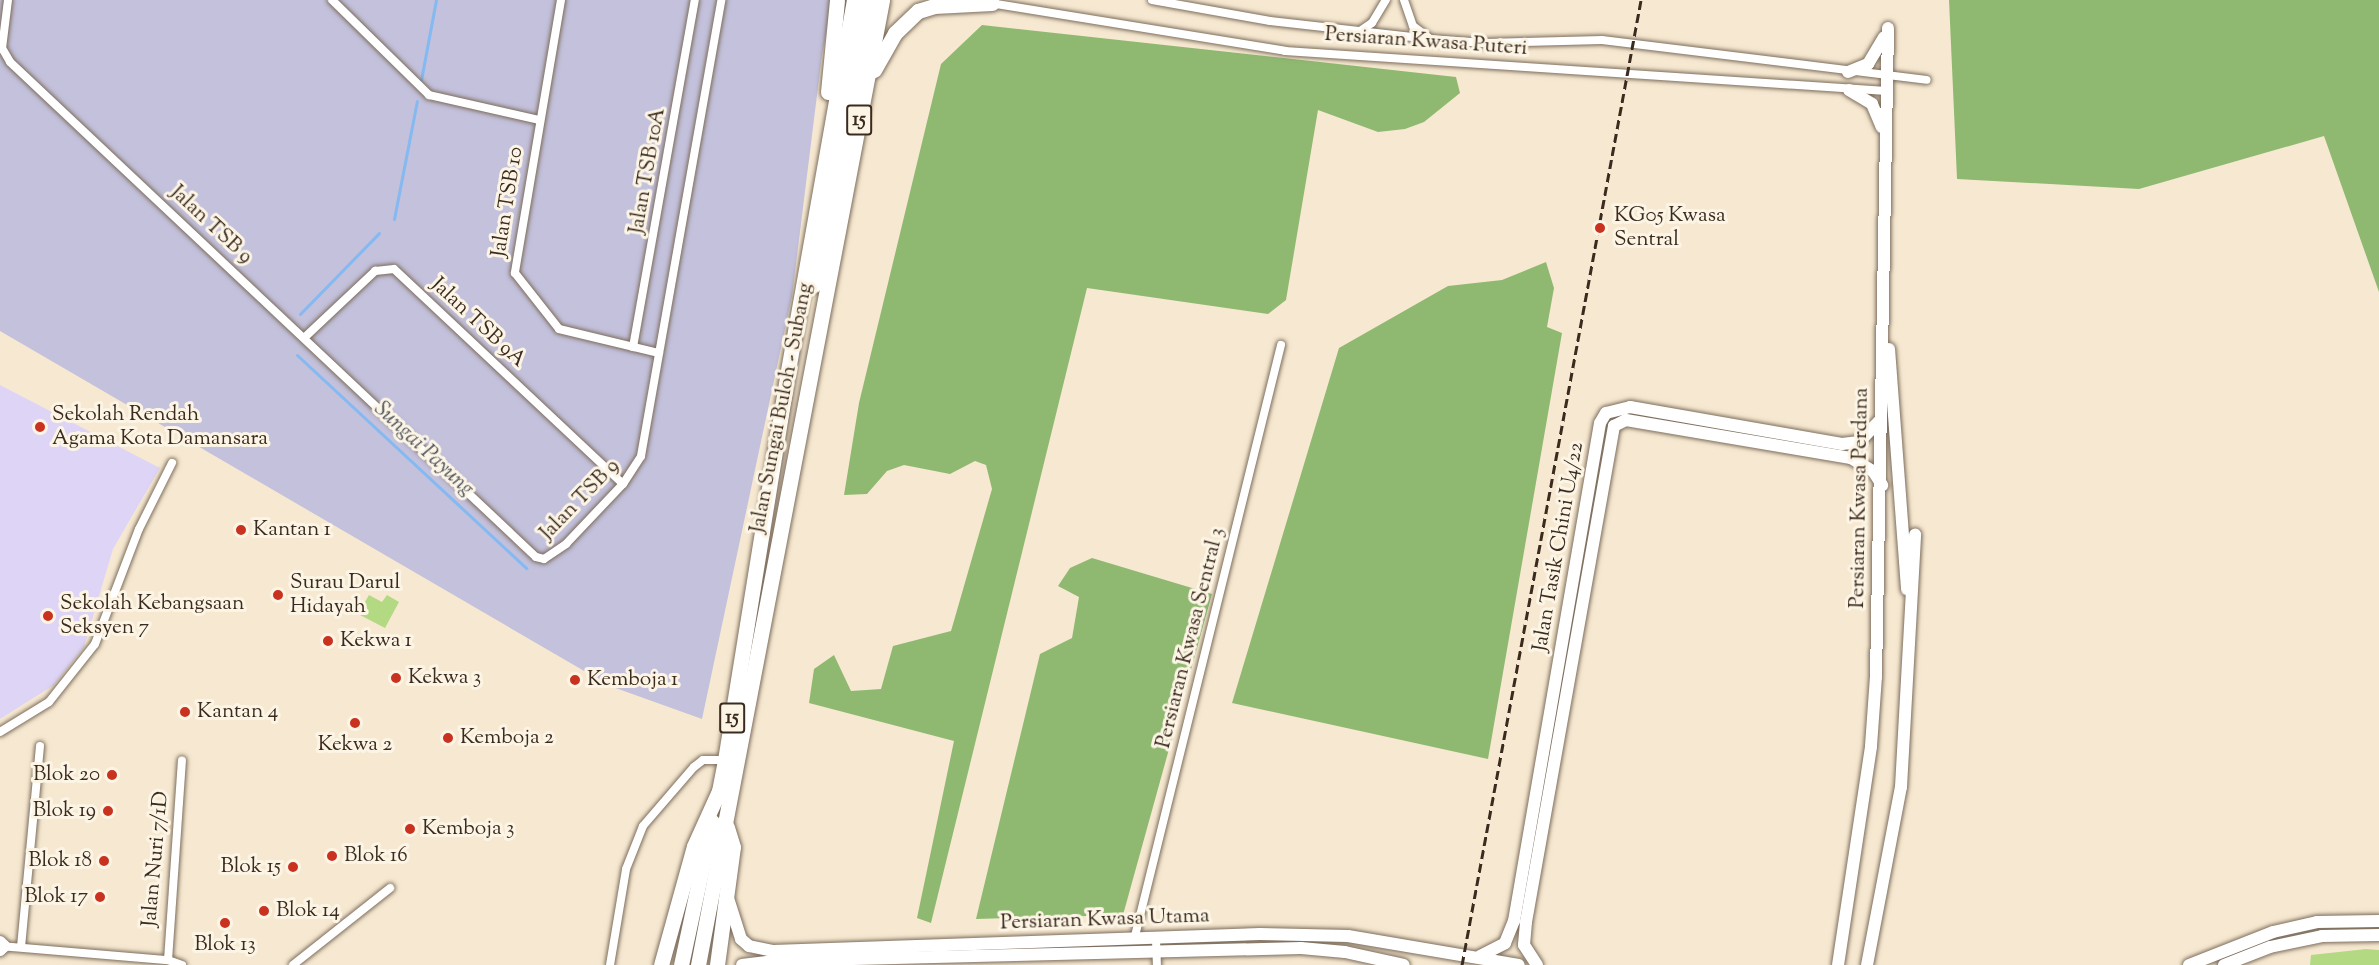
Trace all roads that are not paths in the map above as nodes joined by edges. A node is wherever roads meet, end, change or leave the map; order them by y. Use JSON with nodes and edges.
{"nodes":[{"id":1,"x":8,"y":0,"type":"edge"},
{"id":2,"x":332,"y":0,"type":"edge"},
{"id":3,"x":561,"y":0,"type":"edge"},
{"id":4,"x":695,"y":0,"type":"edge"},
{"id":5,"x":721,"y":0,"type":"edge"},
{"id":6,"x":837,"y":0,"type":"edge"},
{"id":7,"x":854,"y":0,"type":"edge"},
{"id":8,"x":868,"y":0,"type":"edge"},
{"id":9,"x":882,"y":0,"type":"edge"},
{"id":10,"x":965,"y":0,"type":"edge"},
{"id":11,"x":1152,"y":0,"type":"edge"},
{"id":12,"x":1386,"y":0,"type":"edge"},
{"id":13,"x":1404,"y":0,"type":"edge"},
{"id":14,"x":993,"y":3,"type":"junction"},
{"id":15,"x":1360,"y":31,"type":"junction"},
{"id":16,"x":1430,"y":39,"type":"junction"},
{"id":17,"x":1848,"y":72,"type":"junction"},
{"id":18,"x":1887,"y":76,"type":"junction"},
{"id":19,"x":1927,"y":80,"type":"dead end"},
{"id":20,"x":1849,"y":90,"type":"junction"},
{"id":21,"x":1887,"y":91,"type":"junction"},
{"id":22,"x":864,"y":94,"type":"junction"},
{"id":23,"x":539,"y":120,"type":"junction"},
{"id":24,"x":1886,"y":158,"type":"junction"},
{"id":25,"x":822,"y":181,"type":"junction"},
{"id":26,"x":1884,"y":297,"type":"junction"},
{"id":27,"x":304,"y":338,"type":"junction"},
{"id":28,"x":1281,"y":345,"type":"dead end"},
{"id":29,"x":633,"y":347,"type":"junction"},
{"id":30,"x":659,"y":353,"type":"junction"},
{"id":31,"x":1606,"y":413,"type":"junction"},
{"id":32,"x":1881,"y":420,"type":"junction"},
{"id":33,"x":1614,"y":426,"type":"junction"},
{"id":34,"x":774,"y":462,"type":"junction"},
{"id":35,"x":172,"y":463,"type":"dead end"},
{"id":36,"x":623,"y":484,"type":"junction"},
{"id":37,"x":1882,"y":486,"type":"junction"},
{"id":38,"x":1915,"y":534,"type":"dead end"},
{"id":39,"x":1911,"y":616,"type":"junction"},
{"id":40,"x":0,"y":732,"type":"edge"},
{"id":41,"x":40,"y":746,"type":"dead end"},
{"id":42,"x":182,"y":760,"type":"dead end"},
{"id":43,"x":725,"y":760,"type":"junction"},
{"id":44,"x":719,"y":791,"type":"junction"},
{"id":45,"x":726,"y":824,"type":"junction"},
{"id":46,"x":390,"y":888,"type":"dead end"},
{"id":47,"x":727,"y":894,"type":"junction"},
{"id":48,"x":2379,"y":921,"type":"edge"},
{"id":49,"x":2379,"y":935,"type":"edge"},
{"id":50,"x":1156,"y":939,"type":"junction"},
{"id":51,"x":1134,"y":940,"type":"junction"},
{"id":52,"x":1,"y":946,"type":"edge"},
{"id":53,"x":21,"y":947,"type":"junction"},
{"id":54,"x":1480,"y":956,"type":"junction"},
{"id":55,"x":1157,"y":959,"type":"edge"},
{"id":56,"x":168,"y":960,"type":"junction"},
{"id":57,"x":182,"y":965,"type":"edge"},
{"id":58,"x":292,"y":965,"type":"edge"},
{"id":59,"x":610,"y":965,"type":"edge"},
{"id":60,"x":661,"y":965,"type":"edge"},
{"id":61,"x":681,"y":965,"type":"edge"},
{"id":62,"x":698,"y":965,"type":"edge"},
{"id":63,"x":717,"y":965,"type":"edge"},
{"id":64,"x":742,"y":965,"type":"edge"},
{"id":65,"x":1404,"y":965,"type":"edge"},
{"id":66,"x":1519,"y":965,"type":"edge"},
{"id":67,"x":1537,"y":965,"type":"edge"},
{"id":68,"x":1838,"y":965,"type":"edge"},
{"id":69,"x":1869,"y":965,"type":"edge"},
{"id":70,"x":2188,"y":965,"type":"edge"},
{"id":71,"x":2224,"y":965,"type":"edge"}],
"edges":[{"from":1,"to":27,"type":"street","name":"Jalan TSB 9"},
{"from":2,"to":23,"type":"street"},
{"from":3,"to":23,"type":"street","name":"Jalan TSB 10"},
{"from":4,"to":29,"type":"street","name":"Jalan TSB 10A"},
{"from":5,"to":30,"type":"street","name":"Jalan TSB 9"},
{"from":6,"to":25,"type":"highway"},
{"from":7,"to":25,"type":"highway","name":"Jalan Sungai Buloh - Subang","number":"15"},
{"from":8,"to":34,"type":"highway"},
{"from":9,"to":22,"type":"highway","name":"Jalan Sungai Buloh - Subang","number":"15"},
{"from":10,"to":14,"type":"street","name":"Persiaran Kwasa Puteri"},
{"from":11,"to":15,"type":"street","name":"Persiaran Kwasa Puteri"},
{"from":12,"to":15,"type":"street"},
{"from":13,"to":16,"type":"street"},
{"from":14,"to":20,"type":"street","name":"Persiaran Kwasa Puteri"},
{"from":14,"to":22,"type":"highway"},
{"from":15,"to":16,"type":"street","name":"Persiaran Kwasa Puteri"},
{"from":16,"to":17,"type":"street","name":"Persiaran Kwasa Puteri"},
{"from":17,"to":18,"type":"street","name":"Persiaran Kwasa Puteri"},
{"from":17,"to":18,"type":"street","name":"Persiaran Kwasa Perdana"},
{"from":18,"to":19,"type":"street","name":"Persiaran Kwasa Puteri"},
{"from":18,"to":21,"type":"street","name":"Persiaran Kwasa Perdana"},
{"from":20,"to":21,"type":"street","name":"Persiaran Kwasa Puteri"},
{"from":20,"to":24,"type":"street"},
{"from":21,"to":24,"type":"street","name":"Persiaran Kwasa Perdana"},
{"from":22,"to":45,"type":"highway","name":"Jalan Sungai Buloh - Subang","number":"15"},
{"from":23,"to":29,"type":"street","name":"Jalan TSB 10"},
{"from":24,"to":26,"type":"street","name":"Persiaran Kwasa Perdana"},
{"from":25,"to":34,"type":"highway","name":"Jalan Sungai Buloh - Subang","number":"15"},
{"from":26,"to":32,"type":"street","name":"Persiaran Kwasa Perdana"},
{"from":26,"to":39,"type":"street"},
{"from":27,"to":36,"type":"street","name":"Jalan TSB 9A"},
{"from":27,"to":36,"type":"street","name":"Jalan TSB 9"},
{"from":28,"to":51,"type":"street","name":"Persiaran Kwasa Sentral 3"},
{"from":29,"to":30,"type":"street","name":"Jalan TSB 10"},
{"from":30,"to":36,"type":"street","name":"Jalan TSB 9"},
{"from":31,"to":32,"type":"street"},
{"from":31,"to":33,"type":"street"},
{"from":31,"to":54,"type":"street","name":"Jalan Tasik Chini U4/22"},
{"from":32,"to":37,"type":"street","name":"Persiaran Kwasa Perdana"},
{"from":33,"to":37,"type":"street","name":"Jalan Tasik Chini U4/22"},
{"from":33,"to":67,"type":"street","name":"Jalan Tasik Chini U4/22"},
{"from":34,"to":43,"type":"highway","name":"Jalan Sungai Buloh - Subang","number":"15"},
{"from":35,"to":40,"type":"street"},
{"from":37,"to":68,"type":"street","name":"Persiaran Kwasa Perdana"},
{"from":38,"to":39,"type":"street"},
{"from":39,"to":69,"type":"street"},
{"from":41,"to":53,"type":"street"},
{"from":42,"to":56,"type":"street","name":"Jalan Nuri 7/1D"},
{"from":43,"to":44,"type":"highway","name":"Jalan Sungai Buloh - Subang","number":"15"},
{"from":43,"to":59,"type":"street"},
{"from":44,"to":60,"type":"highway","name":"Jalan Sungai Buloh - Subang","number":"15"},
{"from":44,"to":61,"type":"highway","name":"Jalan Sungai Buloh - Subang"},
{"from":45,"to":47,"type":"highway","name":"Jalan Sungai Buloh - Subang","number":"15"},
{"from":45,"to":62,"type":"highway","name":"Jalan Sungai Buloh - Subang"},
{"from":46,"to":58,"type":"street"},
{"from":47,"to":51,"type":"street","name":"Persiaran Kwasa Utama"},
{"from":47,"to":63,"type":"highway","name":"Jalan Sungai Buloh - Subang","number":"15"},
{"from":48,"to":70,"type":"street"},
{"from":49,"to":71,"type":"street"},
{"from":50,"to":51,"type":"street","name":"Persiaran Kwasa Utama"},
{"from":50,"to":54,"type":"street","name":"Persiaran Kwasa Utama"},
{"from":50,"to":55,"type":"street"},
{"from":52,"to":53,"type":"street"},
{"from":53,"to":56,"type":"street"},
{"from":54,"to":66,"type":"street","name":"Persiaran Kwasa Utama"},
{"from":55,"to":64,"type":"street","name":"Persiaran Kwasa Utama"},
{"from":55,"to":65,"type":"street","name":"Persiaran Kwasa Utama"},
{"from":56,"to":57,"type":"street"}]}
